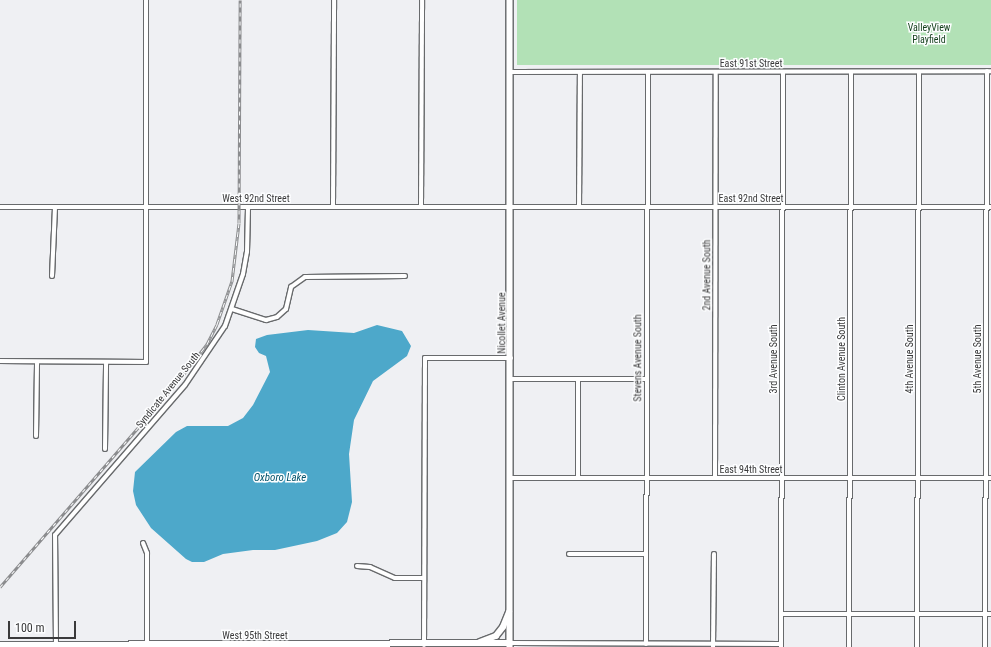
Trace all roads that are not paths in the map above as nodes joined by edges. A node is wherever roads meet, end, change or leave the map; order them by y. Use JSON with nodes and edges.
{"nodes":[{"id":1,"x":146,"y":0,"type":"edge"},
{"id":2,"x":334,"y":0,"type":"edge"},
{"id":3,"x":422,"y":0,"type":"edge"},
{"id":4,"x":510,"y":0,"type":"edge"},
{"id":5,"x":989,"y":71,"type":"edge"},
{"id":6,"x":511,"y":72,"type":"junction"},
{"id":7,"x":580,"y":72,"type":"junction"},
{"id":8,"x":648,"y":72,"type":"junction"},
{"id":9,"x":716,"y":72,"type":"junction"},
{"id":10,"x":783,"y":72,"type":"junction"},
{"id":11,"x":851,"y":72,"type":"junction"},
{"id":12,"x":919,"y":72,"type":"junction"},
{"id":13,"x":0,"y":207,"type":"edge"},
{"id":14,"x":55,"y":207,"type":"junction"},
{"id":15,"x":146,"y":207,"type":"junction"},
{"id":16,"x":248,"y":207,"type":"junction"},
{"id":17,"x":333,"y":207,"type":"junction"},
{"id":18,"x":421,"y":207,"type":"junction"},
{"id":19,"x":511,"y":207,"type":"junction"},
{"id":20,"x":579,"y":207,"type":"junction"},
{"id":21,"x":647,"y":207,"type":"junction"},
{"id":22,"x":716,"y":207,"type":"junction"},
{"id":23,"x":783,"y":207,"type":"junction"},
{"id":24,"x":851,"y":207,"type":"junction"},
{"id":25,"x":919,"y":207,"type":"junction"},
{"id":26,"x":989,"y":207,"type":"edge"},
{"id":27,"x":52,"y":276,"type":"dead end"},
{"id":28,"x":405,"y":276,"type":"dead end"},
{"id":29,"x":232,"y":309,"type":"junction"},
{"id":30,"x":511,"y":358,"type":"junction"},
{"id":31,"x":0,"y":362,"type":"edge"},
{"id":32,"x":37,"y":362,"type":"junction"},
{"id":33,"x":106,"y":362,"type":"junction"},
{"id":34,"x":511,"y":379,"type":"junction"},
{"id":35,"x":578,"y":379,"type":"junction"},
{"id":36,"x":646,"y":379,"type":"junction"},
{"id":37,"x":36,"y":436,"type":"dead end"},
{"id":38,"x":105,"y":449,"type":"dead end"},
{"id":39,"x":511,"y":478,"type":"junction"},
{"id":40,"x":578,"y":478,"type":"junction"},
{"id":41,"x":646,"y":478,"type":"junction"},
{"id":42,"x":715,"y":478,"type":"junction"},
{"id":43,"x":782,"y":478,"type":"junction"},
{"id":44,"x":850,"y":478,"type":"junction"},
{"id":45,"x":918,"y":478,"type":"junction"},
{"id":46,"x":986,"y":478,"type":"junction"},
{"id":47,"x":991,"y":478,"type":"edge"},
{"id":48,"x":143,"y":543,"type":"dead end"},
{"id":49,"x":569,"y":554,"type":"dead end"},
{"id":50,"x":645,"y":554,"type":"junction"},
{"id":51,"x":714,"y":554,"type":"dead end"},
{"id":52,"x":357,"y":566,"type":"dead end"},
{"id":53,"x":424,"y":578,"type":"junction"},
{"id":54,"x":510,"y":608,"type":"junction"},
{"id":55,"x":781,"y":614,"type":"junction"},
{"id":56,"x":849,"y":614,"type":"junction"},
{"id":57,"x":917,"y":614,"type":"junction"},
{"id":58,"x":985,"y":614,"type":"junction"},
{"id":59,"x":991,"y":614,"type":"edge"},
{"id":60,"x":473,"y":644,"type":"junction"},
{"id":61,"x":646,"y":644,"type":"junction"},
{"id":62,"x":424,"y":645,"type":"junction"},
{"id":63,"x":510,"y":645,"type":"edge"},
{"id":64,"x":579,"y":645,"type":"edge"},
{"id":65,"x":713,"y":645,"type":"edge"},
{"id":66,"x":781,"y":645,"type":"edge"},
{"id":67,"x":0,"y":646,"type":"edge"},
{"id":68,"x":56,"y":646,"type":"edge"},
{"id":69,"x":147,"y":646,"type":"edge"},
{"id":70,"x":228,"y":646,"type":"edge"},
{"id":71,"x":849,"y":647,"type":"edge"},
{"id":72,"x":917,"y":647,"type":"edge"},
{"id":73,"x":985,"y":647,"type":"edge"}],
"edges":[{"from":1,"to":15,"type":"street"},
{"from":2,"to":17,"type":"street"},
{"from":3,"to":18,"type":"street"},
{"from":4,"to":6,"type":"main road","name":"Nicollet Avenue"},
{"from":5,"to":12,"type":"street","name":"East 91st Street"},
{"from":5,"to":26,"type":"street","name":"5th Avenue South"},
{"from":6,"to":7,"type":"street","name":"East 91st Street"},
{"from":6,"to":19,"type":"main road","name":"Nicollet Avenue"},
{"from":7,"to":8,"type":"street","name":"East 91st Street"},
{"from":7,"to":20,"type":"street"},
{"from":8,"to":9,"type":"street","name":"East 91st Street"},
{"from":8,"to":21,"type":"street","name":"Stevens Avenue South"},
{"from":9,"to":10,"type":"street","name":"East 91st Street"},
{"from":9,"to":22,"type":"street","name":"2nd Avenue South"},
{"from":10,"to":11,"type":"street","name":"East 91st Street"},
{"from":10,"to":23,"type":"street","name":"3rd Avenue South"},
{"from":11,"to":12,"type":"street","name":"East 91st Street"},
{"from":11,"to":24,"type":"street","name":"Clinton Avenue South"},
{"from":12,"to":25,"type":"street","name":"4th Avenue South"},
{"from":13,"to":14,"type":"street","name":"West 92nd Street"},
{"from":14,"to":15,"type":"street","name":"West 92nd Street"},
{"from":14,"to":27,"type":"street"},
{"from":15,"to":16,"type":"street","name":"West 92nd Street"},
{"from":15,"to":33,"type":"street"},
{"from":16,"to":17,"type":"street","name":"West 92nd Street"},
{"from":16,"to":29,"type":"street","name":"Syndicate Avenue South"},
{"from":17,"to":18,"type":"street","name":"West 92nd Street"},
{"from":18,"to":19,"type":"street","name":"West 92nd Street"},
{"from":19,"to":20,"type":"street","name":"East 92nd Street"},
{"from":19,"to":30,"type":"main road","name":"Nicollet Avenue"},
{"from":20,"to":21,"type":"street","name":"East 92nd Street"},
{"from":21,"to":22,"type":"street","name":"East 92nd Street"},
{"from":21,"to":36,"type":"street","name":"Stevens Avenue South"},
{"from":22,"to":23,"type":"street","name":"East 92nd Street"},
{"from":22,"to":42,"type":"street","name":"2nd Avenue South"},
{"from":23,"to":24,"type":"street","name":"East 92nd Street"},
{"from":23,"to":43,"type":"street","name":"3rd Avenue South"},
{"from":24,"to":25,"type":"street","name":"East 92nd Street"},
{"from":24,"to":44,"type":"street","name":"Clinton Avenue South"},
{"from":25,"to":26,"type":"street","name":"East 92nd Street"},
{"from":25,"to":45,"type":"street","name":"4th Avenue South"},
{"from":26,"to":46,"type":"street","name":"5th Avenue South"},
{"from":28,"to":29,"type":"street"},
{"from":29,"to":68,"type":"street","name":"Syndicate Avenue South"},
{"from":30,"to":34,"type":"main road","name":"Nicollet Avenue"},
{"from":30,"to":53,"type":"street"},
{"from":31,"to":32,"type":"street"},
{"from":32,"to":33,"type":"street"},
{"from":32,"to":37,"type":"street"},
{"from":33,"to":38,"type":"street"},
{"from":34,"to":35,"type":"street"},
{"from":34,"to":39,"type":"main road","name":"Nicollet Avenue"},
{"from":35,"to":36,"type":"street"},
{"from":35,"to":40,"type":"street"},
{"from":36,"to":41,"type":"street","name":"Stevens Avenue South"},
{"from":39,"to":40,"type":"street","name":"East 94th Street"},
{"from":39,"to":54,"type":"main road","name":"Nicollet Avenue"},
{"from":40,"to":41,"type":"street","name":"East 94th Street"},
{"from":41,"to":42,"type":"street","name":"East 94th Street"},
{"from":41,"to":50,"type":"street","name":"Stevens Avenue South"},
{"from":42,"to":43,"type":"street","name":"East 94th Street"},
{"from":43,"to":44,"type":"street","name":"East 94th Street"},
{"from":43,"to":55,"type":"street","name":"3rd Avenue South"},
{"from":44,"to":45,"type":"street","name":"East 94th Street"},
{"from":44,"to":56,"type":"street","name":"Clinton Avenue South"},
{"from":45,"to":46,"type":"street","name":"East 94th Street"},
{"from":45,"to":57,"type":"street","name":"4th Avenue South"},
{"from":46,"to":47,"type":"street","name":"East 94th Street"},
{"from":46,"to":58,"type":"street","name":"5th Avenue South"},
{"from":48,"to":69,"type":"street"},
{"from":49,"to":50,"type":"street"},
{"from":50,"to":61,"type":"street","name":"Stevens Avenue South"},
{"from":51,"to":65,"type":"street"},
{"from":52,"to":53,"type":"street"},
{"from":53,"to":62,"type":"street"},
{"from":54,"to":60,"type":"main road"},
{"from":54,"to":63,"type":"main road","name":"Nicollet Avenue"},
{"from":55,"to":56,"type":"street"},
{"from":55,"to":66,"type":"street","name":"3rd Avenue South"},
{"from":56,"to":57,"type":"street"},
{"from":56,"to":71,"type":"street","name":"Clinton Avenue South"},
{"from":57,"to":58,"type":"street"},
{"from":57,"to":72,"type":"street","name":"4th Avenue South"},
{"from":58,"to":59,"type":"street"},
{"from":58,"to":73,"type":"street","name":"5th Avenue South"},
{"from":60,"to":62,"type":"main road","name":"West 95th Street"},
{"from":60,"to":63,"type":"main road","name":"West 95th Street"},
{"from":61,"to":64,"type":"street"},
{"from":61,"to":65,"type":"street"},
{"from":62,"to":70,"type":"main road","name":"West 95th Street"},
{"from":63,"to":64,"type":"street"},
{"from":65,"to":66,"type":"street"},
{"from":67,"to":68,"type":"main road","name":"West 95th Street"},
{"from":68,"to":69,"type":"main road","name":"West 95th Street"},
{"from":69,"to":70,"type":"main road","name":"West 95th Street"}]}
